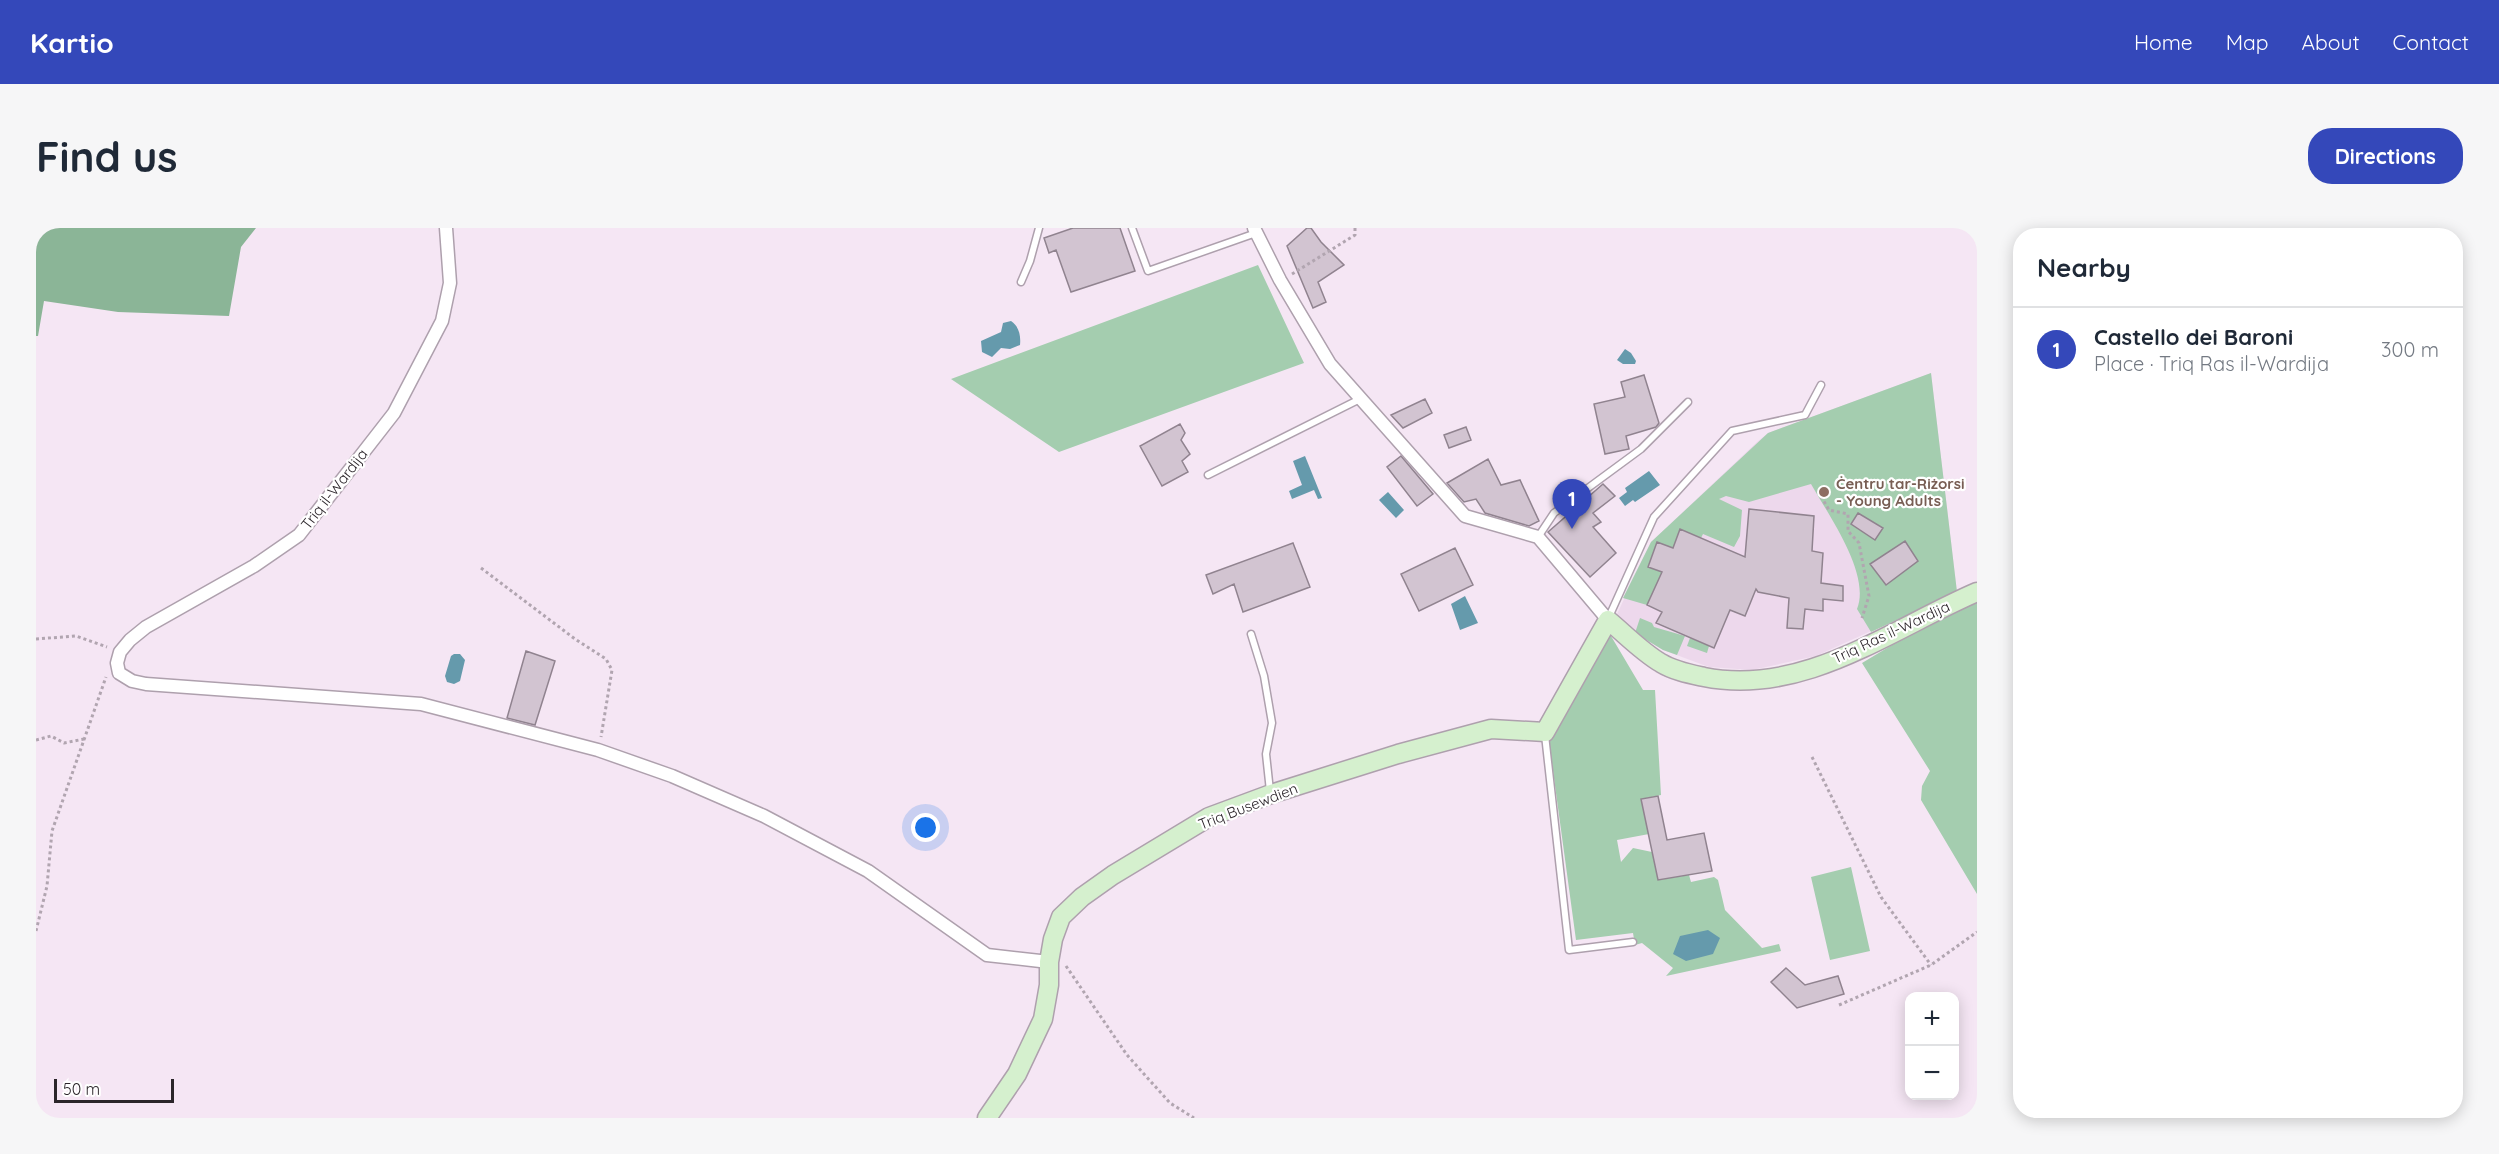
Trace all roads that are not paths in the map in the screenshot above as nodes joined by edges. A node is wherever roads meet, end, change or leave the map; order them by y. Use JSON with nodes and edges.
{"nodes":[{"id":1,"x":446,"y":228,"type":"edge"},
{"id":2,"x":1039,"y":228,"type":"edge"},
{"id":3,"x":1132,"y":228,"type":"edge"},
{"id":4,"x":1255,"y":231,"type":"edge"},
{"id":5,"x":1021,"y":282,"type":"dead end"},
{"id":6,"x":1821,"y":386,"type":"dead end"},
{"id":7,"x":1361,"y":399,"type":"junction"},
{"id":8,"x":1688,"y":402,"type":"dead end"},
{"id":9,"x":1208,"y":475,"type":"dead end"},
{"id":10,"x":1538,"y":537,"type":"junction"},
{"id":11,"x":1977,"y":592,"type":"edge"},
{"id":12,"x":1608,"y":620,"type":"junction"},
{"id":13,"x":1251,"y":634,"type":"dead end"},
{"id":14,"x":1545,"y":732,"type":"junction"},
{"id":15,"x":1270,"y":794,"type":"junction"},
{"id":16,"x":1634,"y":942,"type":"dead end"},
{"id":17,"x":1048,"y":962,"type":"junction"},
{"id":18,"x":987,"y":1118,"type":"edge"}],
"edges":[{"from":1,"to":17,"type":"street","name":"Triq il-Wardija"},
{"from":2,"to":5,"type":"lane"},
{"from":3,"to":4,"type":"lane"},
{"from":4,"to":7,"type":"street"},
{"from":6,"to":12,"type":"lane"},
{"from":7,"to":9,"type":"lane"},
{"from":7,"to":10,"type":"street"},
{"from":8,"to":10,"type":"lane"},
{"from":10,"to":12,"type":"street","name":"Triq Ras il-Wardija"},
{"from":11,"to":12,"type":"street","name":"Triq Ras il-Wardija"},
{"from":12,"to":14,"type":"street"},
{"from":13,"to":15,"type":"lane"},
{"from":14,"to":15,"type":"street","name":"Triq Busewdien"},
{"from":14,"to":16,"type":"lane"},
{"from":15,"to":17,"type":"street","name":"Triq Busewdien"},
{"from":17,"to":18,"type":"street","name":"Triq Busewdien"}]}
